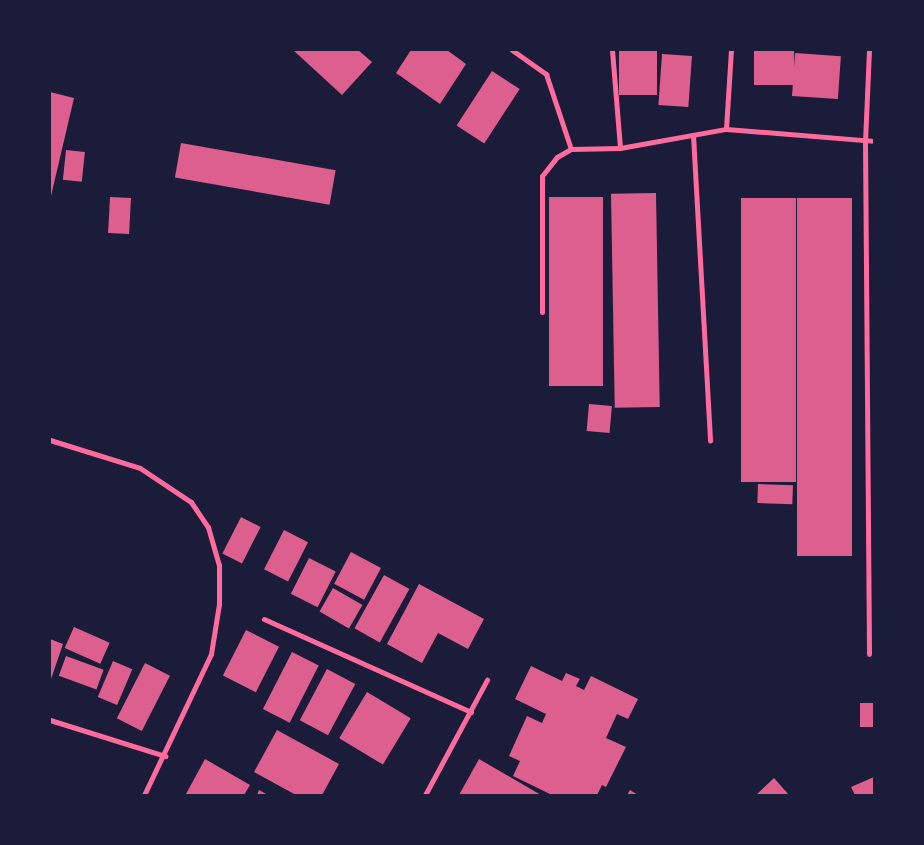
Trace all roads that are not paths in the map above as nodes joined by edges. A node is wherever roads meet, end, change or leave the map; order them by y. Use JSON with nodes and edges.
{"nodes":[{"id":1,"x":512,"y":50,"type":"edge"},
{"id":2,"x":612,"y":50,"type":"edge"},
{"id":3,"x":731,"y":50,"type":"edge"},
{"id":4,"x":869,"y":50,"type":"edge"},
{"id":5,"x":726,"y":129,"type":"junction"},
{"id":6,"x":693,"y":135,"type":"junction"},
{"id":7,"x":865,"y":141,"type":"junction"},
{"id":8,"x":874,"y":141,"type":"edge"},
{"id":9,"x":620,"y":148,"type":"junction"},
{"id":10,"x":571,"y":149,"type":"junction"},
{"id":11,"x":542,"y":312,"type":"dead end"},
{"id":12,"x":50,"y":440,"type":"edge"},
{"id":13,"x":710,"y":441,"type":"dead end"},
{"id":14,"x":264,"y":619,"type":"dead end"},
{"id":15,"x":869,"y":654,"type":"dead end"},
{"id":16,"x":487,"y":680,"type":"dead end"},
{"id":17,"x":471,"y":712,"type":"junction"},
{"id":18,"x":50,"y":720,"type":"edge"},
{"id":19,"x":165,"y":756,"type":"junction"},
{"id":20,"x":144,"y":795,"type":"edge"},
{"id":21,"x":425,"y":795,"type":"edge"}],
"edges":[{"from":1,"to":10,"type":"street"},
{"from":2,"to":9,"type":"street"},
{"from":3,"to":5,"type":"street"},
{"from":4,"to":7,"type":"street"},
{"from":5,"to":6,"type":"street"},
{"from":5,"to":7,"type":"street"},
{"from":6,"to":9,"type":"street"},
{"from":6,"to":13,"type":"street"},
{"from":7,"to":8,"type":"street"},
{"from":7,"to":15,"type":"street"},
{"from":9,"to":10,"type":"street"},
{"from":10,"to":11,"type":"street"},
{"from":12,"to":19,"type":"street"},
{"from":14,"to":17,"type":"street"},
{"from":16,"to":17,"type":"street"},
{"from":17,"to":21,"type":"street"},
{"from":18,"to":19,"type":"street"},
{"from":19,"to":20,"type":"street"}]}
